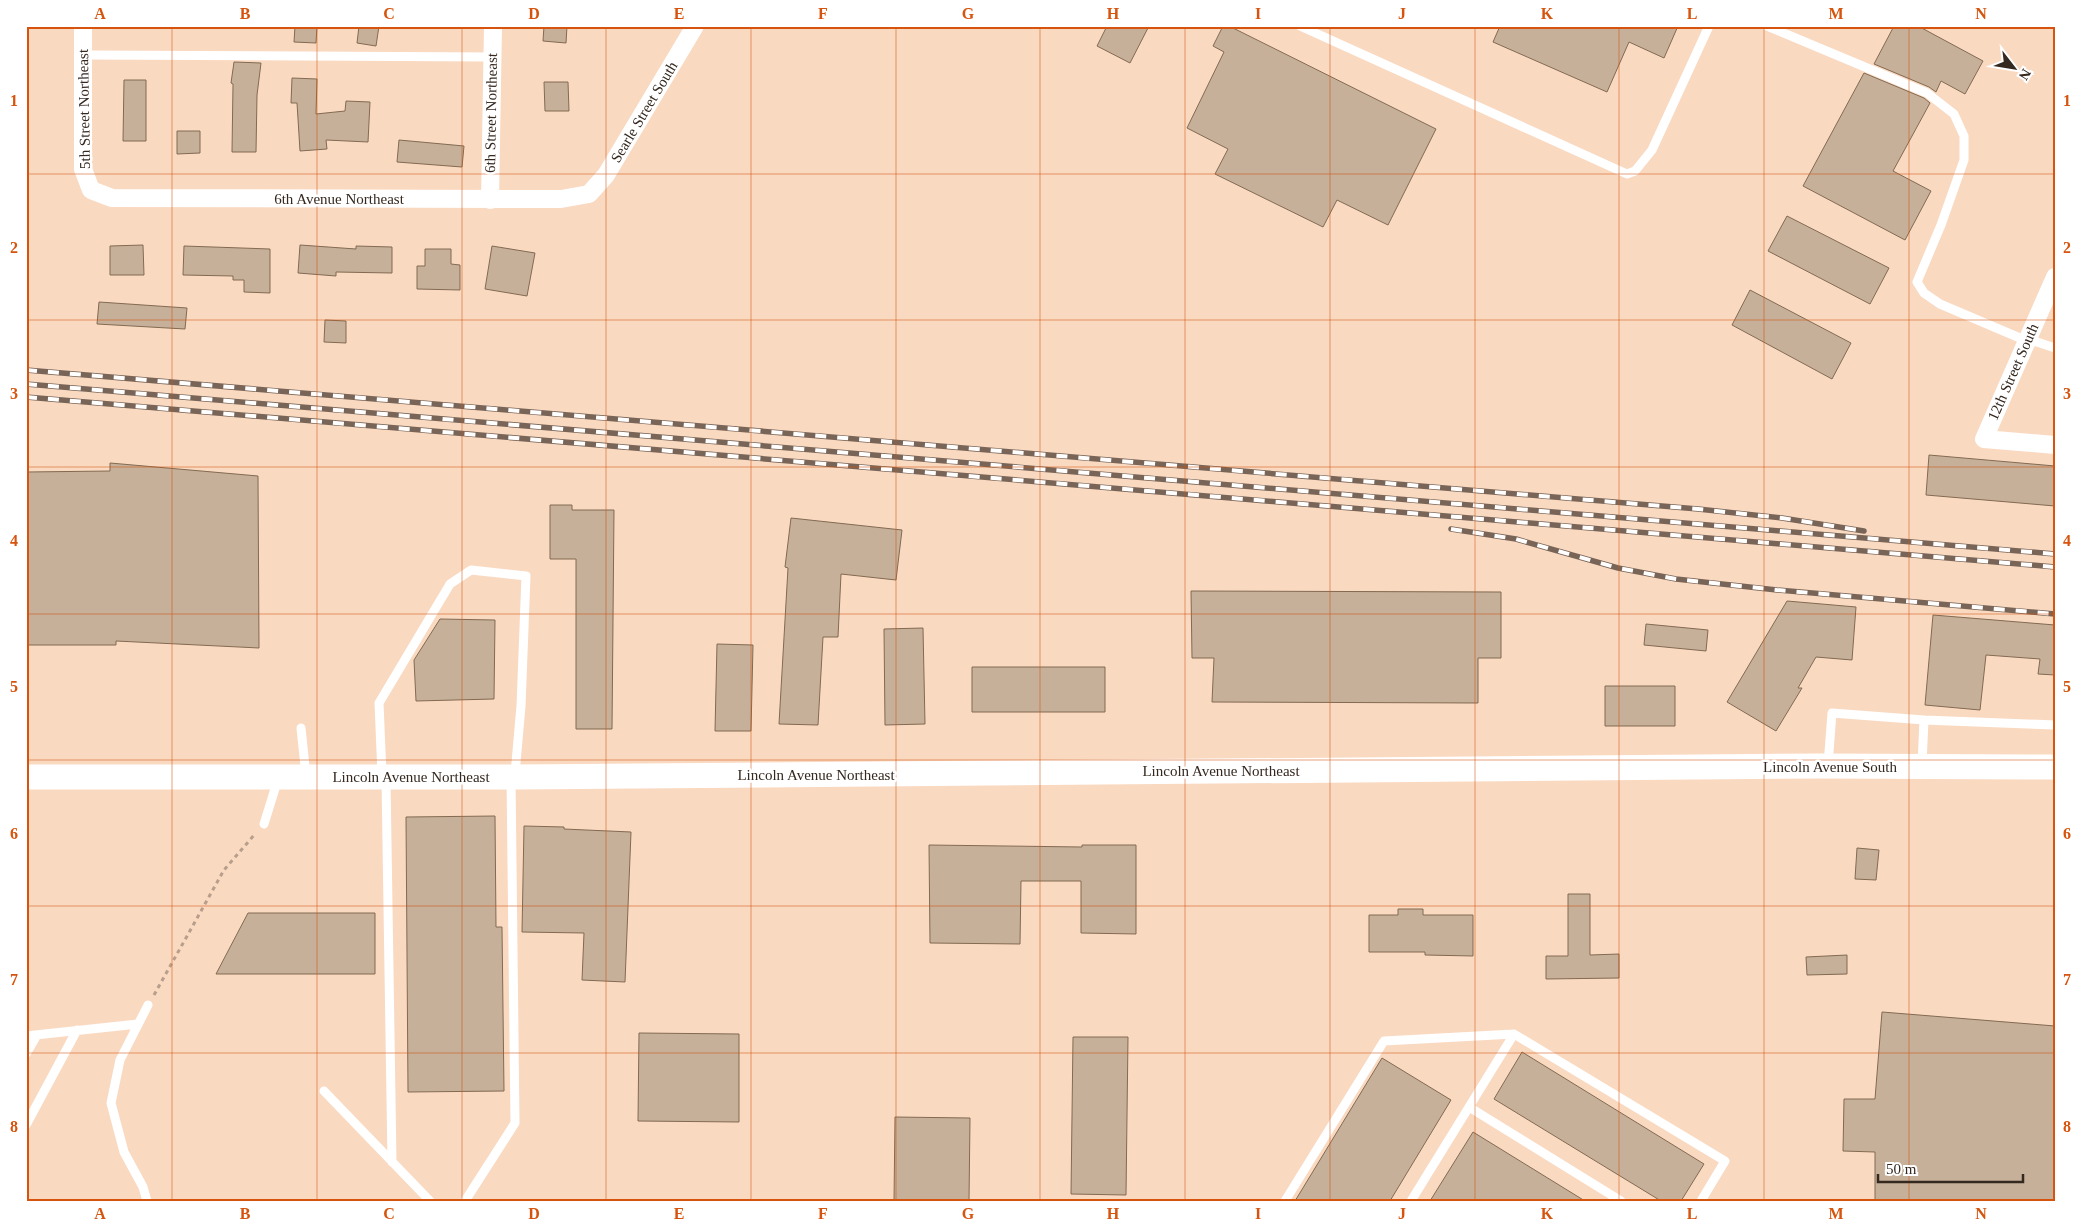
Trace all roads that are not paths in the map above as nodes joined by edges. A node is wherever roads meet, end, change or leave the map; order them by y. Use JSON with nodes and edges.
{"nodes":[{"id":1,"x":83,"y":26,"type":"edge"},
{"id":2,"x":493,"y":26,"type":"edge"},
{"id":3,"x":695,"y":26,"type":"edge"},
{"id":4,"x":1300,"y":26,"type":"edge"},
{"id":5,"x":1709,"y":26,"type":"edge"},
{"id":6,"x":1767,"y":26,"type":"edge"},
{"id":7,"x":83,"y":55,"type":"junction"},
{"id":8,"x":492,"y":57,"type":"junction"},
{"id":9,"x":91,"y":190,"type":"joint"},
{"id":10,"x":589,"y":194,"type":"joint"},
{"id":11,"x":490,"y":200,"type":"junction"},
{"id":12,"x":2055,"y":277,"type":"edge"},
{"id":13,"x":2027,"y":341,"type":"junction"},
{"id":14,"x":2055,"y":348,"type":"edge"},
{"id":15,"x":2055,"y":445,"type":"edge"},
{"id":16,"x":1924,"y":720,"type":"junction"},
{"id":17,"x":2055,"y":725,"type":"edge"},
{"id":18,"x":301,"y":728,"type":"dead end"},
{"id":19,"x":1828,"y":766,"type":"junction"},
{"id":20,"x":1921,"y":767,"type":"junction"},
{"id":21,"x":1606,"y":768,"type":"joint"},
{"id":22,"x":2055,"y":768,"type":"edge"},
{"id":23,"x":278,"y":776,"type":"junction"},
{"id":24,"x":384,"y":776,"type":"junction"},
{"id":25,"x":26,"y":777,"type":"edge"},
{"id":26,"x":306,"y":777,"type":"junction"},
{"id":27,"x":513,"y":777,"type":"junction"},
{"id":28,"x":264,"y":824,"type":"road end"},
{"id":29,"x":148,"y":1005,"type":"road end"},
{"id":30,"x":138,"y":1024,"type":"junction"},
{"id":31,"x":77,"y":1030,"type":"junction"},
{"id":32,"x":1514,"y":1034,"type":"junction"},
{"id":33,"x":37,"y":1035,"type":"junction"},
{"id":34,"x":26,"y":1036,"type":"edge"},
{"id":35,"x":26,"y":1054,"type":"edge"},
{"id":36,"x":324,"y":1091,"type":"dead end"},
{"id":37,"x":1469,"y":1108,"type":"junction"},
{"id":38,"x":26,"y":1125,"type":"edge"},
{"id":39,"x":392,"y":1162,"type":"junction"},
{"id":40,"x":147,"y":1201,"type":"edge"},
{"id":41,"x":430,"y":1201,"type":"edge"},
{"id":42,"x":465,"y":1201,"type":"edge"},
{"id":43,"x":1285,"y":1201,"type":"edge"},
{"id":44,"x":1411,"y":1201,"type":"edge"},
{"id":45,"x":1621,"y":1201,"type":"edge"},
{"id":46,"x":1701,"y":1201,"type":"edge"}],
"edges":[{"from":1,"to":7,"type":"street","name":"5th Street Northeast"},
{"from":2,"to":8,"type":"street","name":"6th Street Northeast"},
{"from":3,"to":10,"type":"street","name":"Searle Street South"},
{"from":4,"to":5,"type":"lane"},
{"from":6,"to":13,"type":"lane"},
{"from":7,"to":8,"type":"lane"},
{"from":7,"to":9,"type":"street","name":"5th Street Northeast"},
{"from":8,"to":11,"type":"street","name":"6th Street Northeast"},
{"from":9,"to":11,"type":"street","name":"6th Avenue Northeast"},
{"from":10,"to":11,"type":"street","name":"6th Avenue Northeast"},
{"from":12,"to":13,"type":"street","name":"12th Street South"},
{"from":13,"to":14,"type":"lane"},
{"from":13,"to":15,"type":"street","name":"12th Street South"},
{"from":16,"to":17,"type":"lane"},
{"from":16,"to":19,"type":"lane"},
{"from":16,"to":20,"type":"lane"},
{"from":18,"to":26,"type":"lane"},
{"from":19,"to":20,"type":"street","name":"Lincoln Avenue South"},
{"from":19,"to":21,"type":"street","name":"Lincoln Avenue South"},
{"from":20,"to":22,"type":"street","name":"Lincoln Avenue South"},
{"from":21,"to":27,"type":"street","name":"Lincoln Avenue Northeast"},
{"from":23,"to":25,"type":"street","name":"Lincoln Avenue Northeast"},
{"from":23,"to":26,"type":"street","name":"Lincoln Avenue Northeast"},
{"from":23,"to":28,"type":"lane"},
{"from":24,"to":26,"type":"street","name":"Lincoln Avenue Northeast"},
{"from":24,"to":27,"type":"street","name":"Lincoln Avenue Northeast"},
{"from":24,"to":27,"type":"lane"},
{"from":24,"to":39,"type":"lane"},
{"from":27,"to":42,"type":"lane"},
{"from":29,"to":30,"type":"lane"},
{"from":30,"to":31,"type":"lane"},
{"from":30,"to":40,"type":"lane"},
{"from":31,"to":33,"type":"lane"},
{"from":31,"to":38,"type":"lane"},
{"from":32,"to":37,"type":"lane"},
{"from":32,"to":43,"type":"lane"},
{"from":32,"to":46,"type":"lane"},
{"from":33,"to":34,"type":"lane"},
{"from":33,"to":35,"type":"lane"},
{"from":36,"to":39,"type":"lane"},
{"from":37,"to":44,"type":"lane"},
{"from":37,"to":45,"type":"lane"},
{"from":39,"to":41,"type":"lane"}]}
